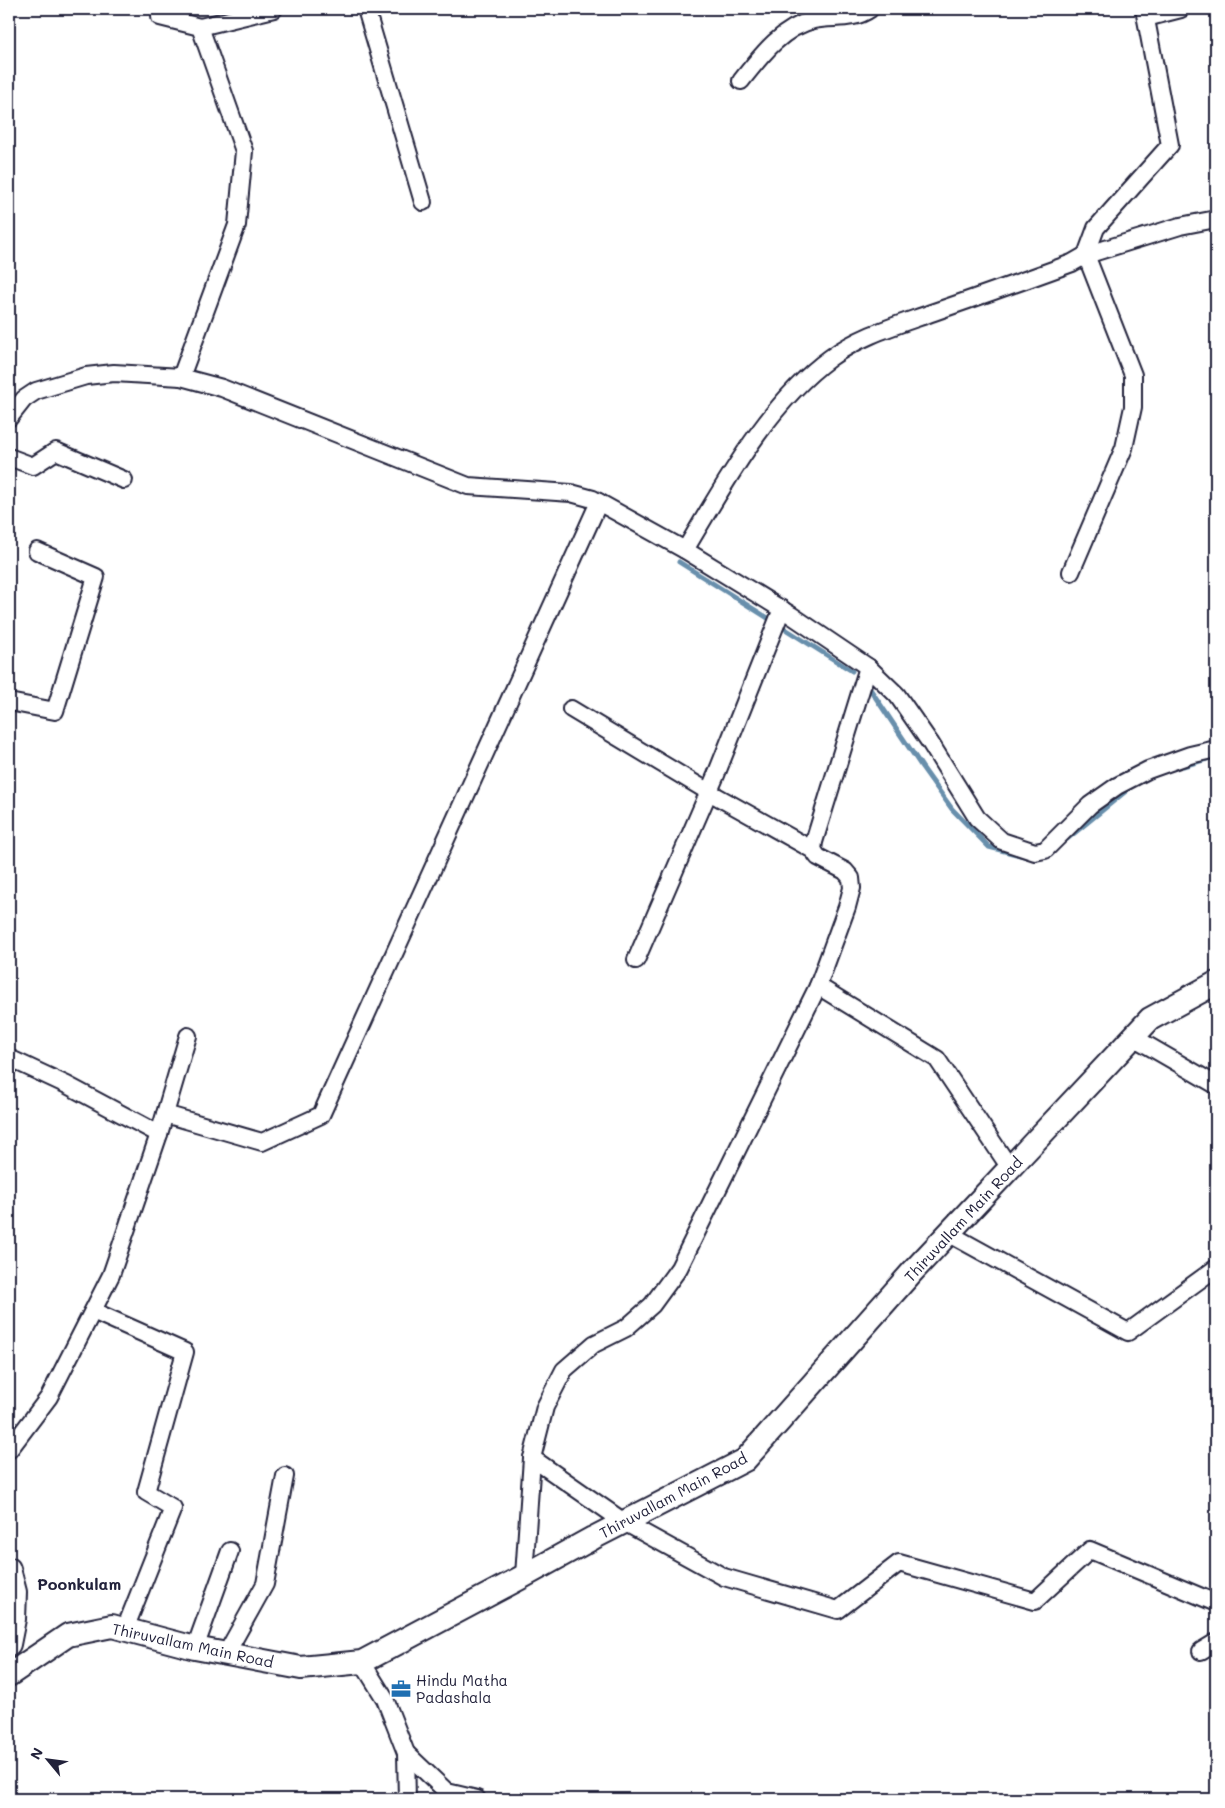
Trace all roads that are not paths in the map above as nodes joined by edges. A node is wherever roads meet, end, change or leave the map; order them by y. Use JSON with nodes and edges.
{"nodes":[{"id":1,"x":160,"y":9,"type":"edge"},
{"id":2,"x":274,"y":9,"type":"edge"},
{"id":3,"x":366,"y":9,"type":"edge"},
{"id":4,"x":870,"y":9,"type":"edge"},
{"id":5,"x":1181,"y":9,"type":"edge"},
{"id":6,"x":1145,"y":13,"type":"edge"},
{"id":7,"x":200,"y":27,"type":"junction"},
{"id":8,"x":741,"y":81,"type":"dead end"},
{"id":9,"x":423,"y":202,"type":"dead end"},
{"id":10,"x":1216,"y":219,"type":"edge"},
{"id":11,"x":1086,"y":255,"type":"junction"},
{"id":12,"x":180,"y":377,"type":"junction"},
{"id":13,"x":9,"y":418,"type":"edge"},
{"id":14,"x":9,"y":457,"type":"edge"},
{"id":15,"x":124,"y":480,"type":"dead end"},
{"id":16,"x":599,"y":502,"type":"junction"},
{"id":17,"x":685,"y":550,"type":"junction"},
{"id":18,"x":38,"y":551,"type":"dead end"},
{"id":19,"x":1071,"y":572,"type":"dead end"},
{"id":20,"x":782,"y":609,"type":"junction"},
{"id":21,"x":868,"y":667,"type":"junction"},
{"id":22,"x":9,"y":702,"type":"edge"},
{"id":23,"x":571,"y":708,"type":"dead end"},
{"id":24,"x":1216,"y":749,"type":"edge"},
{"id":25,"x":709,"y":792,"type":"junction"},
{"id":26,"x":814,"y":850,"type":"junction"},
{"id":27,"x":636,"y":960,"type":"dead end"},
{"id":28,"x":1216,"y":983,"type":"edge"},
{"id":29,"x":818,"y":986,"type":"junction"},
{"id":30,"x":188,"y":1036,"type":"dead end"},
{"id":31,"x":1133,"y":1037,"type":"junction"},
{"id":32,"x":9,"y":1058,"type":"edge"},
{"id":33,"x":1216,"y":1085,"type":"edge"},
{"id":34,"x":165,"y":1114,"type":"junction"},
{"id":35,"x":159,"y":1134,"type":"junction"},
{"id":36,"x":1010,"y":1168,"type":"junction"},
{"id":37,"x":948,"y":1234,"type":"junction"},
{"id":38,"x":1216,"y":1268,"type":"edge"},
{"id":39,"x":93,"y":1311,"type":"junction"},
{"id":40,"x":9,"y":1450,"type":"edge"},
{"id":41,"x":532,"y":1458,"type":"junction"},
{"id":42,"x":286,"y":1476,"type":"dead end"},
{"id":43,"x":624,"y":1522,"type":"junction"},
{"id":44,"x":230,"y":1551,"type":"dead end"},
{"id":45,"x":9,"y":1569,"type":"edge"},
{"id":46,"x":524,"y":1576,"type":"junction"},
{"id":47,"x":1216,"y":1603,"type":"edge"},
{"id":48,"x":125,"y":1629,"type":"junction"},
{"id":49,"x":1216,"y":1642,"type":"edge"},
{"id":50,"x":9,"y":1644,"type":"edge"},
{"id":51,"x":195,"y":1648,"type":"junction"},
{"id":52,"x":1201,"y":1651,"type":"dead end"},
{"id":53,"x":226,"y":1654,"type":"junction"},
{"id":54,"x":362,"y":1662,"type":"junction"},
{"id":55,"x":9,"y":1675,"type":"edge"},
{"id":56,"x":406,"y":1753,"type":"junction"},
{"id":57,"x":407,"y":1799,"type":"edge"},
{"id":58,"x":477,"y":1799,"type":"edge"}],
"edges":[{"from":1,"to":7,"type":"street"},
{"from":2,"to":7,"type":"street"},
{"from":3,"to":9,"type":"street"},
{"from":4,"to":8,"type":"street"},
{"from":5,"to":6,"type":"street"},
{"from":6,"to":11,"type":"street"},
{"from":7,"to":12,"type":"street"},
{"from":10,"to":11,"type":"street"},
{"from":11,"to":17,"type":"street"},
{"from":11,"to":19,"type":"street"},
{"from":12,"to":13,"type":"street"},
{"from":12,"to":16,"type":"street"},
{"from":14,"to":15,"type":"street"},
{"from":16,"to":17,"type":"street"},
{"from":16,"to":34,"type":"street"},
{"from":17,"to":20,"type":"street"},
{"from":18,"to":22,"type":"street"},
{"from":20,"to":21,"type":"street"},
{"from":20,"to":25,"type":"street"},
{"from":21,"to":24,"type":"street"},
{"from":21,"to":26,"type":"street"},
{"from":23,"to":25,"type":"street"},
{"from":25,"to":26,"type":"street"},
{"from":25,"to":27,"type":"street"},
{"from":26,"to":29,"type":"street"},
{"from":28,"to":31,"type":"street","name":"Thiruvallam Main Road"},
{"from":29,"to":36,"type":"street"},
{"from":29,"to":41,"type":"street"},
{"from":30,"to":34,"type":"street"},
{"from":31,"to":33,"type":"street"},
{"from":31,"to":36,"type":"street","name":"Thiruvallam Main Road"},
{"from":32,"to":35,"type":"street"},
{"from":34,"to":35,"type":"street"},
{"from":35,"to":39,"type":"street"},
{"from":36,"to":37,"type":"street","name":"Thiruvallam Main Road"},
{"from":37,"to":38,"type":"street"},
{"from":37,"to":43,"type":"street","name":"Thiruvallam Main Road"},
{"from":39,"to":40,"type":"street"},
{"from":39,"to":48,"type":"street"},
{"from":41,"to":43,"type":"street"},
{"from":41,"to":46,"type":"street"},
{"from":42,"to":53,"type":"street"},
{"from":43,"to":46,"type":"street","name":"Thiruvallam Main Road"},
{"from":43,"to":47,"type":"street"},
{"from":44,"to":51,"type":"street"},
{"from":45,"to":50,"type":"street"},
{"from":46,"to":54,"type":"street","name":"Thiruvallam Main Road"},
{"from":48,"to":51,"type":"street","name":"Thiruvallam Main Road"},
{"from":48,"to":55,"type":"street","name":"Thiruvallam Main Road"},
{"from":49,"to":52,"type":"street"},
{"from":51,"to":53,"type":"street","name":"Thiruvallam Main Road"},
{"from":53,"to":54,"type":"street","name":"Thiruvallam Main Road"},
{"from":54,"to":56,"type":"street"},
{"from":56,"to":57,"type":"street"},
{"from":56,"to":58,"type":"street"}]}
